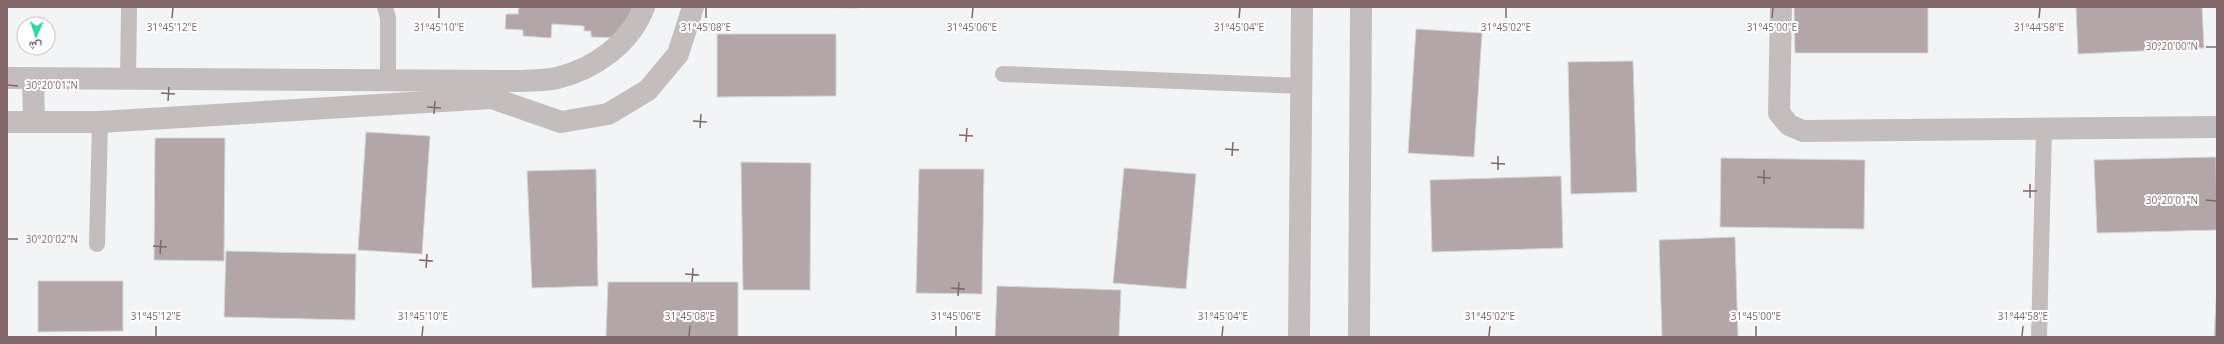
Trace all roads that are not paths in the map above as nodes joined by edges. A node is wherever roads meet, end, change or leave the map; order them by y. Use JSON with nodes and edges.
{"nodes":[{"id":1,"x":129,"y":7,"type":"edge"},
{"id":2,"x":385,"y":7,"type":"edge"},
{"id":3,"x":644,"y":7,"type":"edge"},
{"id":4,"x":693,"y":7,"type":"edge"},
{"id":5,"x":1302,"y":7,"type":"edge"},
{"id":6,"x":1361,"y":7,"type":"edge"},
{"id":7,"x":1780,"y":7,"type":"edge"},
{"id":8,"x":1003,"y":74,"type":"dead end"},
{"id":9,"x":7,"y":78,"type":"edge"},
{"id":10,"x":33,"y":78,"type":"junction"},
{"id":11,"x":128,"y":79,"type":"junction"},
{"id":12,"x":388,"y":80,"type":"junction"},
{"id":13,"x":1301,"y":86,"type":"junction"},
{"id":14,"x":7,"y":122,"type":"edge"},
{"id":15,"x":34,"y":122,"type":"junction"},
{"id":16,"x":100,"y":122,"type":"junction"},
{"id":17,"x":2217,"y":127,"type":"edge"},
{"id":18,"x":2044,"y":129,"type":"junction"},
{"id":19,"x":97,"y":244,"type":"dead end"},
{"id":20,"x":1299,"y":337,"type":"edge"},
{"id":21,"x":1359,"y":337,"type":"edge"},
{"id":22,"x":2039,"y":337,"type":"edge"}],
"edges":[{"from":1,"to":11,"type":"lane"},
{"from":2,"to":12,"type":"lane"},
{"from":3,"to":12,"type":"street"},
{"from":4,"to":16,"type":"street"},
{"from":5,"to":13,"type":"street"},
{"from":6,"to":21,"type":"street"},
{"from":7,"to":18,"type":"street"},
{"from":8,"to":13,"type":"lane"},
{"from":9,"to":10,"type":"street"},
{"from":10,"to":11,"type":"street"},
{"from":10,"to":15,"type":"street"},
{"from":11,"to":12,"type":"street"},
{"from":13,"to":20,"type":"street"},
{"from":14,"to":15,"type":"street"},
{"from":15,"to":16,"type":"street"},
{"from":16,"to":19,"type":"lane"},
{"from":17,"to":18,"type":"street"},
{"from":18,"to":22,"type":"lane"}]}
